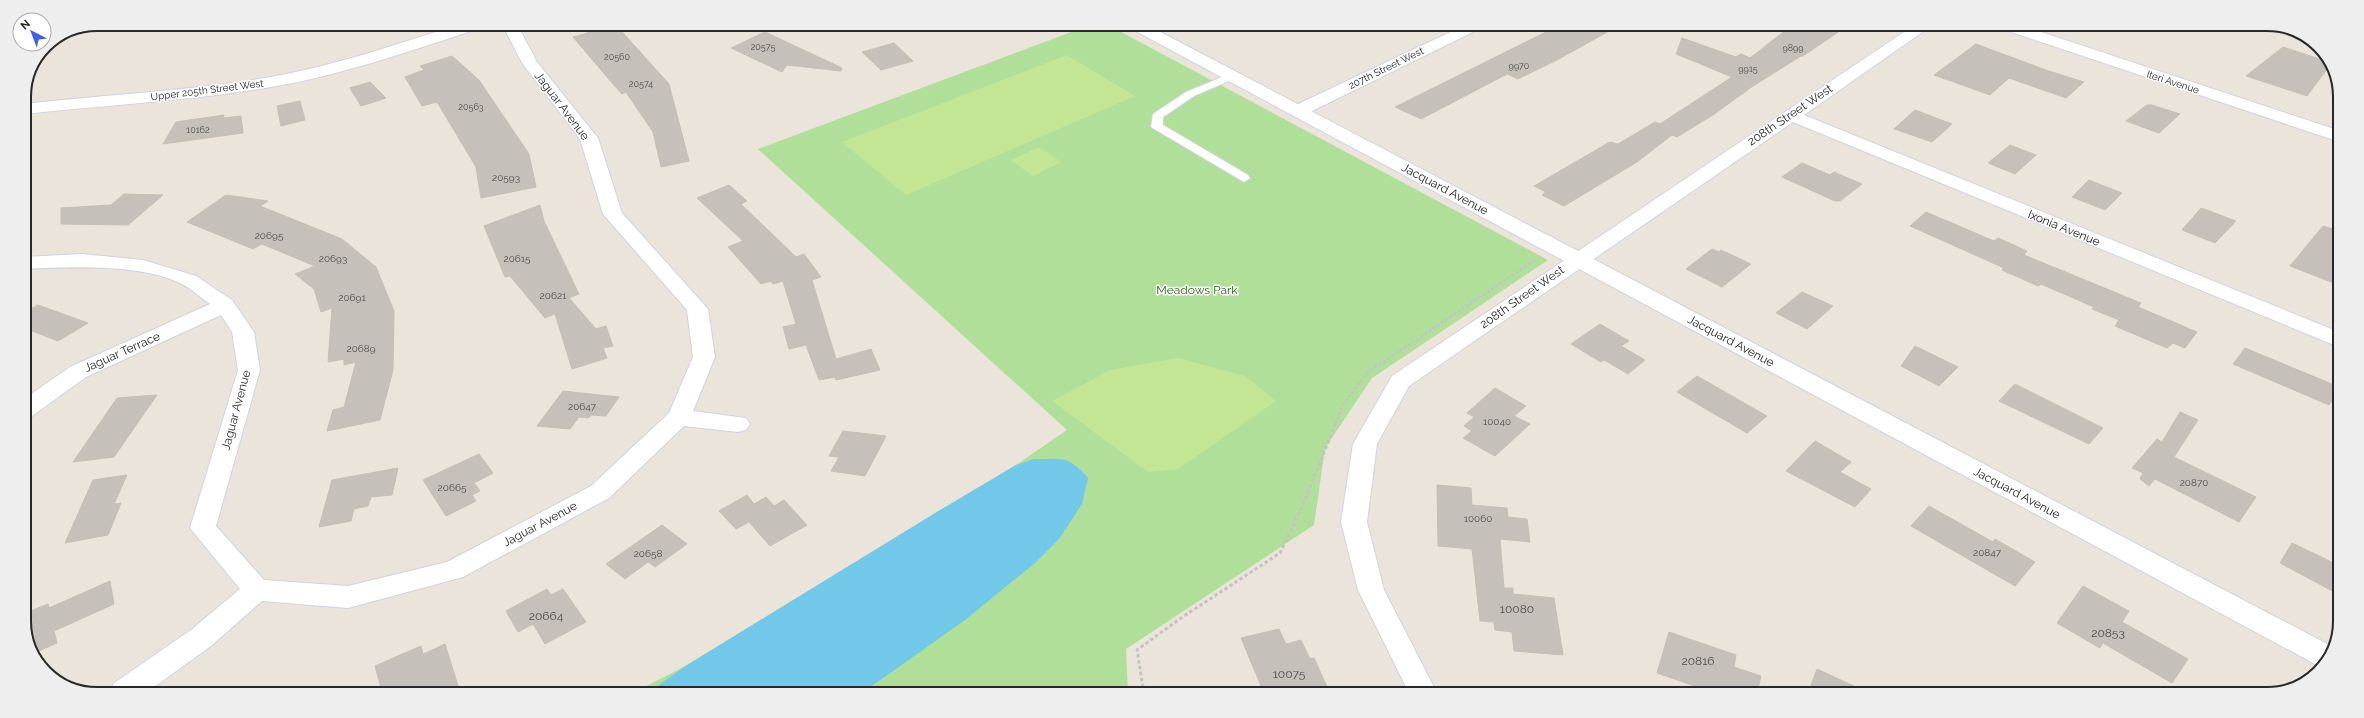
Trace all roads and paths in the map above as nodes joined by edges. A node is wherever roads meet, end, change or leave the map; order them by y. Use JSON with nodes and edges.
{"nodes":[{"id":1,"x":456,"y":31,"type":"edge"},
{"id":2,"x":513,"y":31,"type":"edge"},
{"id":3,"x":1146,"y":31,"type":"edge"},
{"id":4,"x":1464,"y":31,"type":"edge"},
{"id":5,"x":1916,"y":31,"type":"edge"},
{"id":6,"x":2022,"y":31,"type":"edge"},
{"id":7,"x":1232,"y":76,"type":"junction"},
{"id":8,"x":31,"y":108,"type":"edge"},
{"id":9,"x":1298,"y":111,"type":"junction"},
{"id":10,"x":1790,"y":115,"type":"junction"},
{"id":11,"x":2333,"y":135,"type":"edge"},
{"id":12,"x":1244,"y":178,"type":"dead end"},
{"id":13,"x":1554,"y":247,"type":"junction"},
{"id":14,"x":1577,"y":259,"type":"junction"},
{"id":15,"x":31,"y":263,"type":"edge"},
{"id":16,"x":225,"y":305,"type":"junction"},
{"id":17,"x":2333,"y":338,"type":"edge"},
{"id":18,"x":31,"y":405,"type":"edge"},
{"id":19,"x":679,"y":416,"type":"junction"},
{"id":20,"x":738,"y":424,"type":"dead end"},
{"id":21,"x":257,"y":590,"type":"junction"},
{"id":22,"x":2323,"y":656,"type":"edge"},
{"id":23,"x":131,"y":687,"type":"edge"},
{"id":24,"x":1143,"y":687,"type":"edge"},
{"id":25,"x":1420,"y":687,"type":"edge"}],
"edges":[{"from":1,"to":8,"type":"street","name":"Upper 205th Street West"},
{"from":2,"to":19,"type":"street","name":"Jaguar Avenue"},
{"from":3,"to":7,"type":"street","name":"Jacquard Avenue"},
{"from":4,"to":9,"type":"street","name":"207th Street West"},
{"from":5,"to":10,"type":"street","name":"208th Street West"},
{"from":6,"to":11,"type":"street","name":"Iteri Avenue"},
{"from":7,"to":9,"type":"street","name":"Jacquard Avenue"},
{"from":7,"to":12,"type":"lane"},
{"from":9,"to":13,"type":"street","name":"Jacquard Avenue"},
{"from":10,"to":14,"type":"street","name":"208th Street West"},
{"from":10,"to":17,"type":"street","name":"Ixonia Avenue"},
{"from":13,"to":14,"type":"street","name":"Jacquard Avenue"},
{"from":13,"to":24,"type":"path"},
{"from":14,"to":22,"type":"street","name":"Jacquard Avenue"},
{"from":14,"to":25,"type":"street","name":"208th Street West"},
{"from":15,"to":16,"type":"street","name":"Jaguar Avenue"},
{"from":16,"to":18,"type":"street","name":"Jaguar Terrace"},
{"from":16,"to":21,"type":"street","name":"Jaguar Avenue"},
{"from":19,"to":20,"type":"street"},
{"from":19,"to":21,"type":"street","name":"Jaguar Avenue"},
{"from":21,"to":23,"type":"street"}]}
